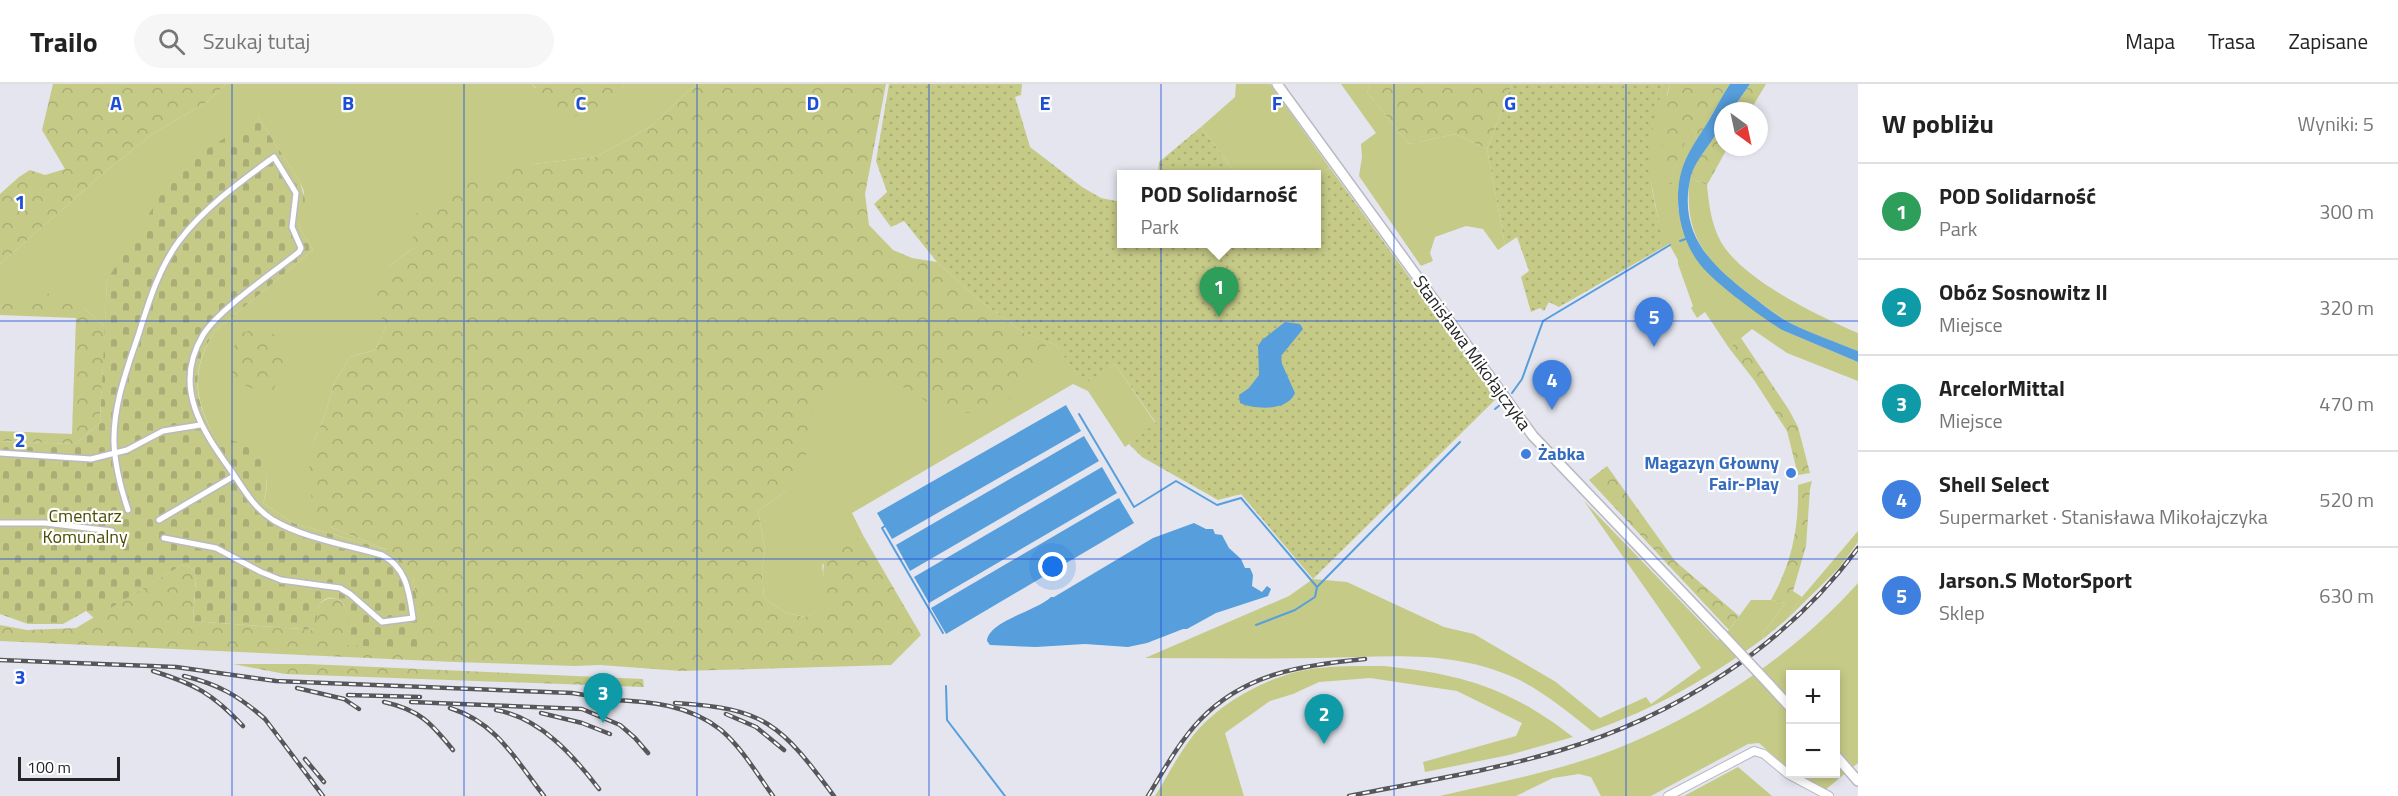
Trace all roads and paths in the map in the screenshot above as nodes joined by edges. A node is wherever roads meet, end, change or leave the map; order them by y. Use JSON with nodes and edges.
{"nodes":[{"id":1,"x":1277,"y":84,"type":"edge"},
{"id":2,"x":200,"y":425,"type":"junction"},
{"id":3,"x":0,"y":453,"type":"edge"},
{"id":4,"x":115,"y":454,"type":"junction"},
{"id":5,"x":234,"y":476,"type":"dead end"},
{"id":6,"x":128,"y":510,"type":"dead end"},
{"id":7,"x":159,"y":520,"type":"dead end"},
{"id":8,"x":0,"y":523,"type":"edge"},
{"id":9,"x":112,"y":531,"type":"dead end"},
{"id":10,"x":164,"y":538,"type":"dead end"},
{"id":11,"x":1786,"y":702,"type":"edge"},
{"id":12,"x":1840,"y":761,"type":"edge"},
{"id":13,"x":1858,"y":781,"type":"edge"},
{"id":14,"x":1668,"y":796,"type":"edge"},
{"id":15,"x":1829,"y":796,"type":"edge"}],
"edges":[{"from":1,"to":11,"type":"street","name":"Stanisława Mikołajczyka","bridge":true},
{"from":2,"to":4,"type":"street"},
{"from":2,"to":4,"type":"street"},
{"from":2,"to":10,"type":"street"},
{"from":3,"to":4,"type":"street"},
{"from":4,"to":6,"type":"street"},
{"from":5,"to":7,"type":"street"},
{"from":8,"to":9,"type":"street"},
{"from":12,"to":13,"type":"street"},
{"from":14,"to":15,"type":"street"}]}
